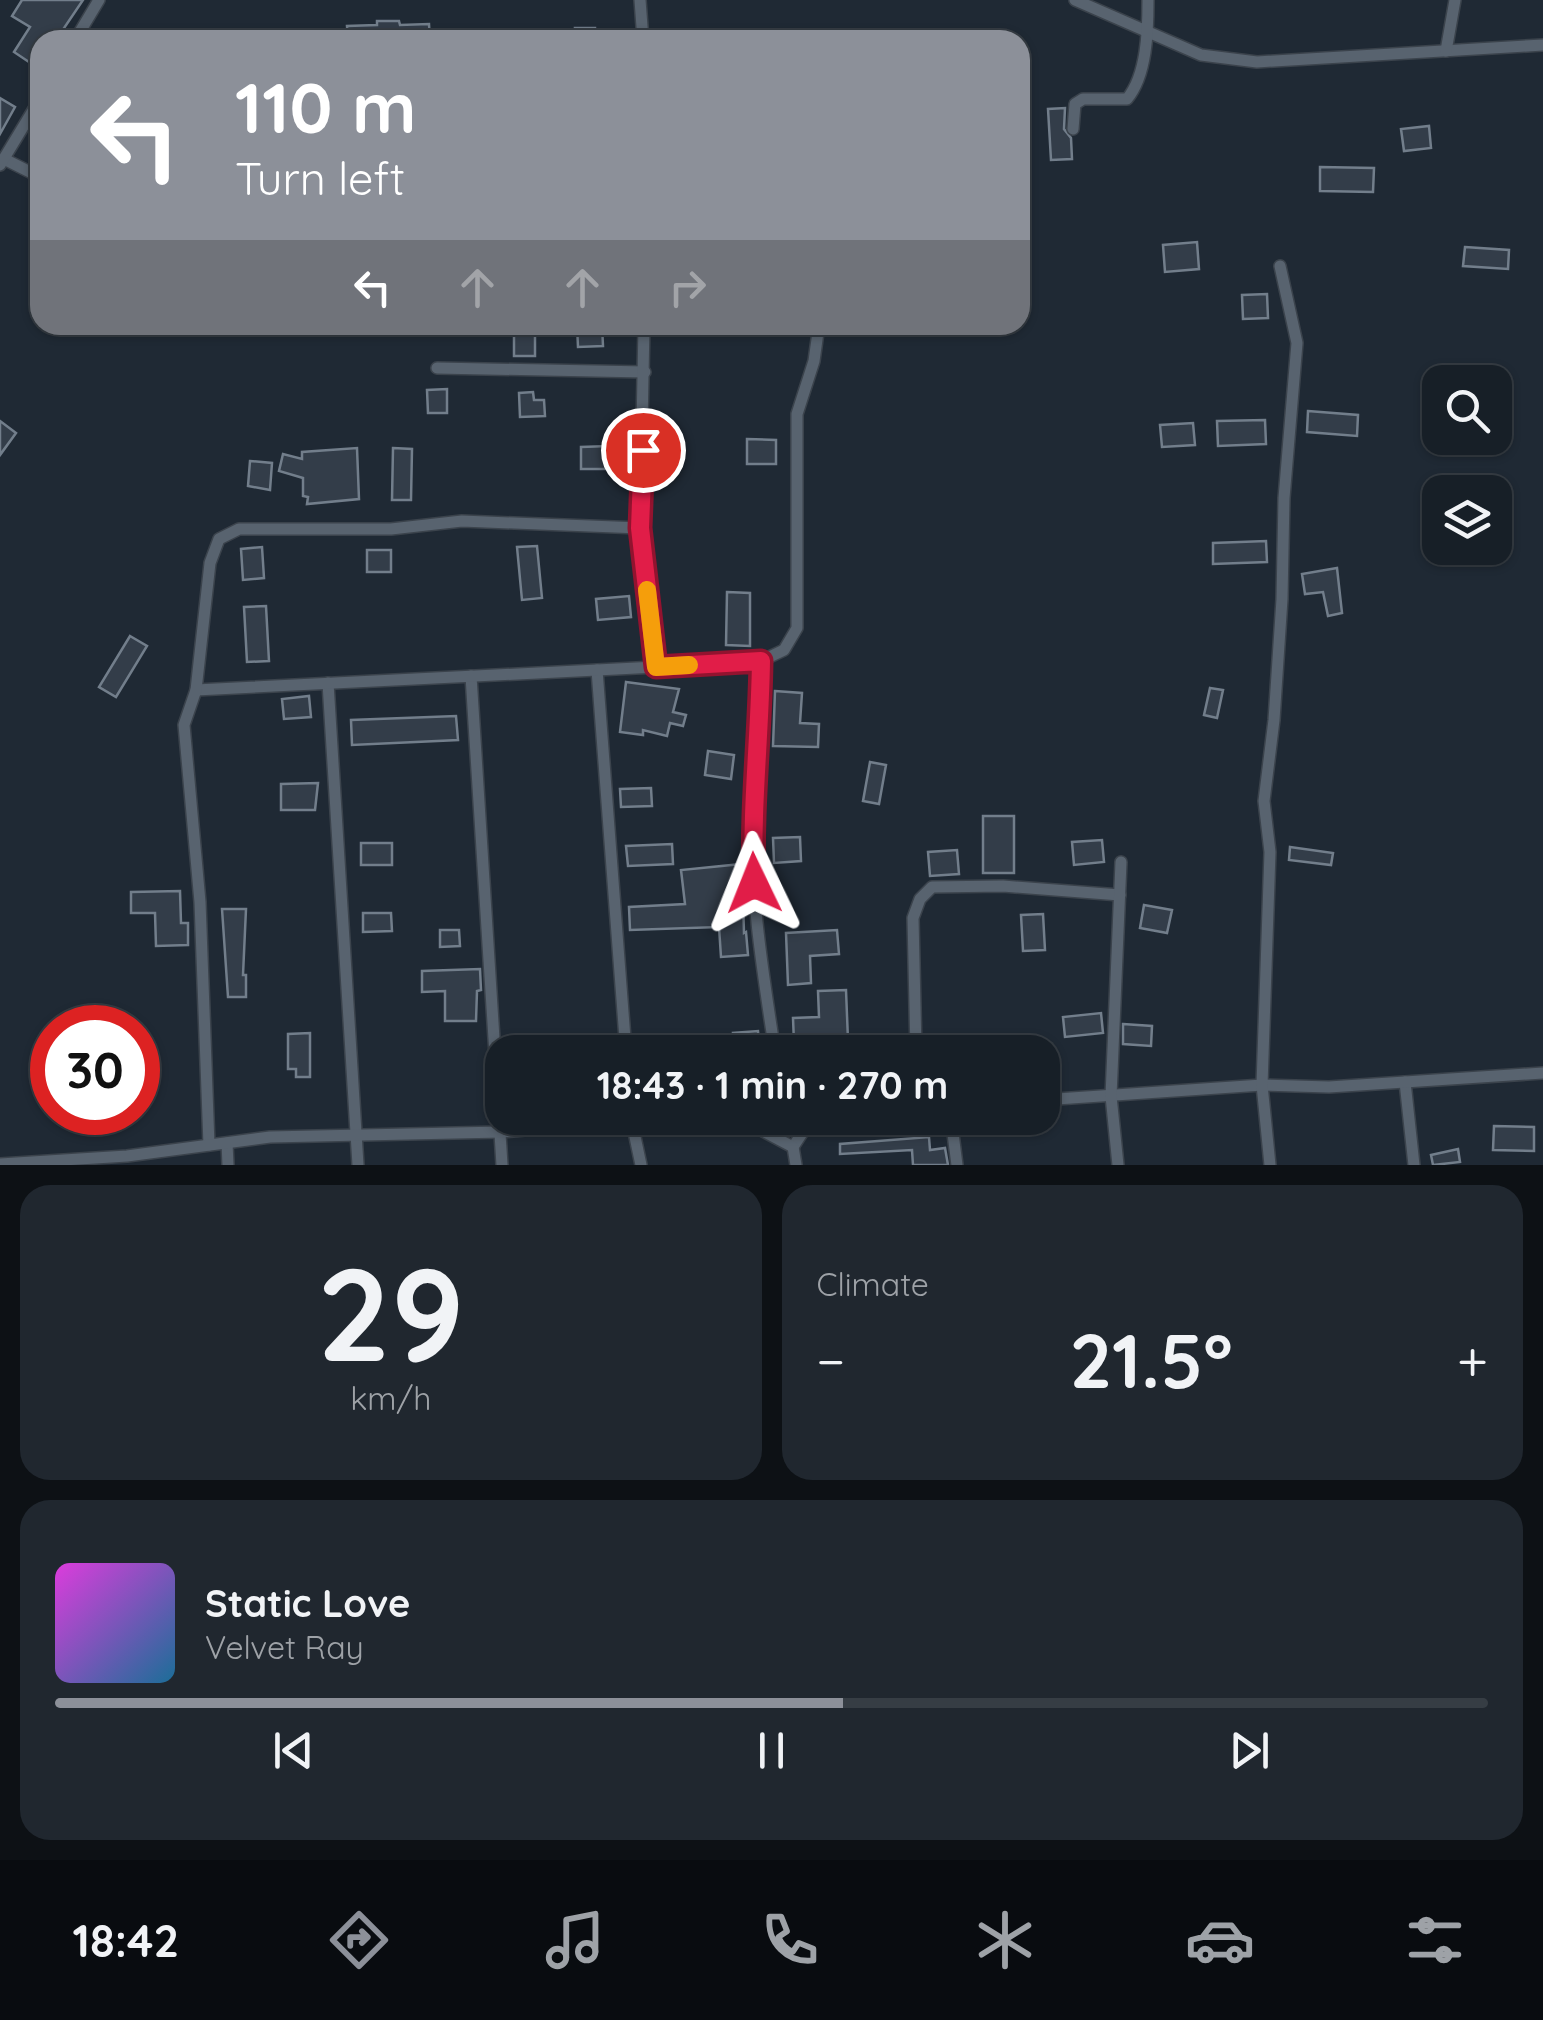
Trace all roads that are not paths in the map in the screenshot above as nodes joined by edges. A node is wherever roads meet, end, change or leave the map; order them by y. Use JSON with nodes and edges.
{"nodes":[{"id":1,"x":99,"y":0,"type":"edge"},
{"id":2,"x":640,"y":0,"type":"edge"},
{"id":3,"x":1074,"y":0,"type":"edge"},
{"id":4,"x":1148,"y":0,"type":"edge"},
{"id":5,"x":1455,"y":0,"type":"edge"},
{"id":6,"x":81,"y":30,"type":"edge"},
{"id":7,"x":642,"y":30,"type":"edge"},
{"id":8,"x":1148,"y":32,"type":"junction"},
{"id":9,"x":1543,"y":44,"type":"edge"},
{"id":10,"x":1446,"y":50,"type":"junction"},
{"id":11,"x":30,"y":116,"type":"edge"},
{"id":12,"x":1073,"y":129,"type":"dead end"},
{"id":13,"x":2,"y":162,"type":"edge"},
{"id":14,"x":30,"y":173,"type":"edge"},
{"id":15,"x":1280,"y":266,"type":"dead end"},
{"id":16,"x":644,"y":335,"type":"edge"},
{"id":17,"x":818,"y":335,"type":"edge"},
{"id":18,"x":438,"y":368,"type":"dead end"},
{"id":19,"x":645,"y":372,"type":"junction"},
{"id":20,"x":640,"y":528,"type":"junction"},
{"id":21,"x":761,"y":661,"type":"junction"},
{"id":22,"x":656,"y":667,"type":"junction"},
{"id":23,"x":598,"y":670,"type":"junction"},
{"id":24,"x":471,"y":676,"type":"junction"},
{"id":25,"x":328,"y":684,"type":"junction"},
{"id":26,"x":196,"y":690,"type":"junction"},
{"id":27,"x":1121,"y":862,"type":"dead end"},
{"id":28,"x":1120,"y":895,"type":"junction"},
{"id":29,"x":495,"y":1035,"type":"edge"},
{"id":30,"x":625,"y":1035,"type":"edge"},
{"id":31,"x":773,"y":1035,"type":"edge"},
{"id":32,"x":915,"y":1035,"type":"edge"},
{"id":33,"x":1543,"y":1073,"type":"edge"},
{"id":34,"x":1404,"y":1082,"type":"junction"},
{"id":35,"x":1262,"y":1085,"type":"junction"},
{"id":36,"x":1111,"y":1096,"type":"junction"},
{"id":37,"x":1060,"y":1099,"type":"edge"},
{"id":38,"x":485,"y":1133,"type":"edge"},
{"id":39,"x":501,"y":1135,"type":"edge"},
{"id":40,"x":635,"y":1135,"type":"edge"},
{"id":41,"x":770,"y":1135,"type":"edge"},
{"id":42,"x":801,"y":1135,"type":"edge"},
{"id":43,"x":953,"y":1135,"type":"edge"},
{"id":44,"x":356,"y":1137,"type":"junction"},
{"id":45,"x":227,"y":1142,"type":"junction"},
{"id":46,"x":209,"y":1144,"type":"junction"},
{"id":47,"x":793,"y":1147,"type":"junction"},
{"id":48,"x":0,"y":1164,"type":"edge"},
{"id":49,"x":228,"y":1165,"type":"edge"},
{"id":50,"x":358,"y":1165,"type":"edge"},
{"id":51,"x":502,"y":1165,"type":"edge"},
{"id":52,"x":642,"y":1165,"type":"edge"},
{"id":53,"x":796,"y":1165,"type":"edge"},
{"id":54,"x":957,"y":1165,"type":"edge"},
{"id":55,"x":1118,"y":1165,"type":"edge"},
{"id":56,"x":1270,"y":1165,"type":"edge"},
{"id":57,"x":1414,"y":1165,"type":"edge"}],
"edges":[{"from":1,"to":6,"type":"street"},
{"from":2,"to":7,"type":"street"},
{"from":3,"to":8,"type":"street"},
{"from":4,"to":8,"type":"street"},
{"from":5,"to":10,"type":"street"},
{"from":8,"to":10,"type":"street"},
{"from":8,"to":12,"type":"street"},
{"from":9,"to":10,"type":"street"},
{"from":11,"to":13,"type":"street"},
{"from":13,"to":14,"type":"street"},
{"from":15,"to":35,"type":"street"},
{"from":16,"to":19,"type":"street"},
{"from":17,"to":21,"type":"street"},
{"from":18,"to":19,"type":"street"},
{"from":19,"to":20,"type":"street"},
{"from":20,"to":22,"type":"street"},
{"from":20,"to":26,"type":"street"},
{"from":21,"to":22,"type":"street"},
{"from":21,"to":31,"type":"street"},
{"from":22,"to":23,"type":"street"},
{"from":23,"to":24,"type":"street"},
{"from":23,"to":30,"type":"street"},
{"from":24,"to":25,"type":"street"},
{"from":24,"to":29,"type":"street"},
{"from":25,"to":26,"type":"street"},
{"from":25,"to":44,"type":"street"},
{"from":26,"to":46,"type":"street"},
{"from":27,"to":28,"type":"street"},
{"from":28,"to":32,"type":"street"},
{"from":28,"to":36,"type":"street"},
{"from":33,"to":34,"type":"street"},
{"from":34,"to":35,"type":"street"},
{"from":34,"to":57,"type":"street"},
{"from":35,"to":36,"type":"street"},
{"from":35,"to":56,"type":"street"},
{"from":36,"to":37,"type":"street"},
{"from":36,"to":55,"type":"street"},
{"from":38,"to":44,"type":"street"},
{"from":39,"to":51,"type":"street"},
{"from":40,"to":52,"type":"street"},
{"from":41,"to":47,"type":"street"},
{"from":42,"to":47,"type":"street"},
{"from":43,"to":54,"type":"street"},
{"from":44,"to":45,"type":"street"},
{"from":44,"to":50,"type":"street"},
{"from":45,"to":46,"type":"street"},
{"from":45,"to":49,"type":"street"},
{"from":46,"to":48,"type":"street"},
{"from":47,"to":53,"type":"street"}]}
